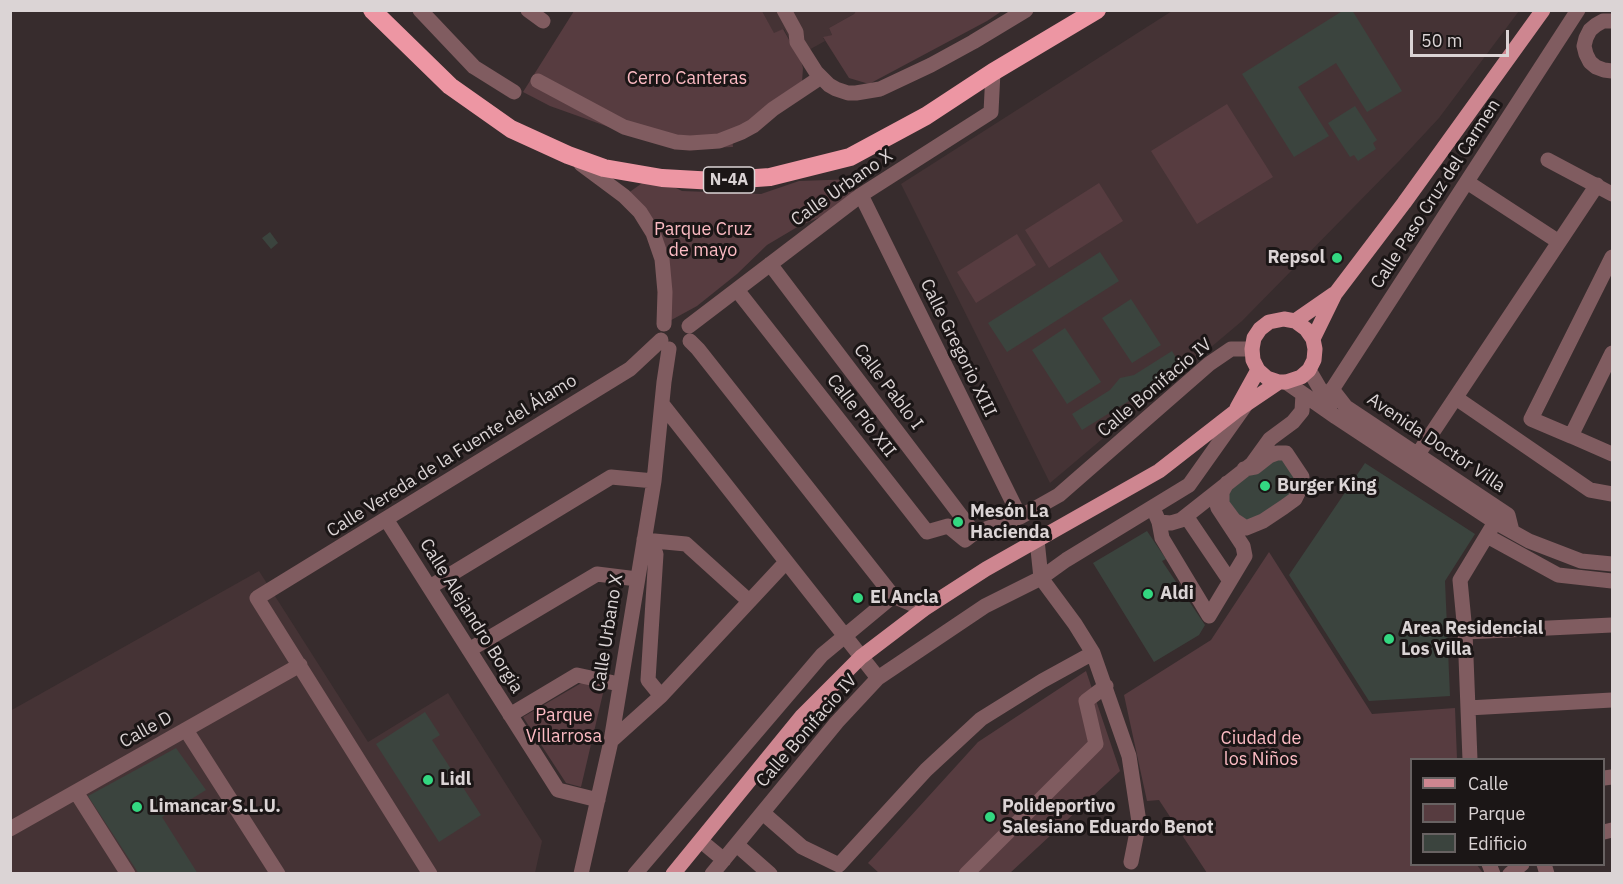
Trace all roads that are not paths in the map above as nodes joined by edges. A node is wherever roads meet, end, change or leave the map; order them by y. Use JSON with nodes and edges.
{"nodes":[{"id":1,"x":372,"y":10,"type":"edge"},
{"id":2,"x":420,"y":10,"type":"edge"},
{"id":3,"x":528,"y":10,"type":"edge"},
{"id":4,"x":784,"y":10,"type":"edge"},
{"id":5,"x":1026,"y":10,"type":"edge"},
{"id":6,"x":1097,"y":10,"type":"edge"},
{"id":7,"x":1543,"y":10,"type":"edge"},
{"id":8,"x":1575,"y":15,"type":"edge"},
{"id":9,"x":543,"y":21,"type":"dead end"},
{"id":10,"x":1612,"y":21,"type":"edge"},
{"id":11,"x":1590,"y":30,"type":"junction"},
{"id":12,"x":1612,"y":71,"type":"edge"},
{"id":13,"x":993,"y":72,"type":"junction"},
{"id":14,"x":821,"y":77,"type":"junction"},
{"id":15,"x":538,"y":81,"type":"dead end"},
{"id":16,"x":514,"y":92,"type":"dead end"},
{"id":17,"x":568,"y":155,"type":"junction"},
{"id":18,"x":1548,"y":160,"type":"dead end"},
{"id":19,"x":1467,"y":182,"type":"junction"},
{"id":20,"x":1597,"y":185,"type":"junction"},
{"id":21,"x":1612,"y":194,"type":"edge"},
{"id":22,"x":861,"y":195,"type":"junction"},
{"id":23,"x":1559,"y":242,"type":"junction"},
{"id":24,"x":1612,"y":257,"type":"edge"},
{"id":25,"x":770,"y":264,"type":"junction"},
{"id":26,"x":736,"y":290,"type":"junction"},
{"id":27,"x":1335,"y":294,"type":"junction"},
{"id":28,"x":1295,"y":321,"type":"junction"},
{"id":29,"x":664,"y":324,"type":"junction"},
{"id":30,"x":689,"y":334,"type":"junction"},
{"id":31,"x":1313,"y":339,"type":"junction"},
{"id":32,"x":665,"y":344,"type":"junction"},
{"id":33,"x":1252,"y":349,"type":"junction"},
{"id":34,"x":1612,"y":353,"type":"edge"},
{"id":35,"x":1258,"y":370,"type":"junction"},
{"id":36,"x":1309,"y":370,"type":"junction"},
{"id":37,"x":1607,"y":379,"type":"edge"},
{"id":38,"x":1283,"y":382,"type":"junction"},
{"id":39,"x":1303,"y":394,"type":"junction"},
{"id":40,"x":1329,"y":394,"type":"junction"},
{"id":41,"x":1456,"y":398,"type":"junction"},
{"id":42,"x":662,"y":404,"type":"junction"},
{"id":43,"x":1241,"y":408,"type":"junction"},
{"id":44,"x":1336,"y":417,"type":"junction"},
{"id":45,"x":1571,"y":436,"type":"junction"},
{"id":46,"x":1418,"y":454,"type":"junction"},
{"id":47,"x":1612,"y":454,"type":"edge"},
{"id":48,"x":1244,"y":469,"type":"junction"},
{"id":49,"x":654,"y":482,"type":"junction"},
{"id":50,"x":1227,"y":483,"type":"junction"},
{"id":51,"x":1214,"y":494,"type":"junction"},
{"id":52,"x":1612,"y":494,"type":"edge"},
{"id":53,"x":1156,"y":515,"type":"junction"},
{"id":54,"x":1186,"y":516,"type":"junction"},
{"id":55,"x":1020,"y":517,"type":"junction"},
{"id":56,"x":386,"y":519,"type":"junction"},
{"id":57,"x":1495,"y":522,"type":"junction"},
{"id":58,"x":1512,"y":531,"type":"junction"},
{"id":59,"x":1486,"y":536,"type":"junction"},
{"id":60,"x":970,"y":537,"type":"junction"},
{"id":61,"x":644,"y":540,"type":"junction"},
{"id":62,"x":1037,"y":540,"type":"junction"},
{"id":63,"x":786,"y":562,"type":"junction"},
{"id":64,"x":1612,"y":564,"type":"edge"},
{"id":65,"x":1041,"y":578,"type":"junction"},
{"id":66,"x":637,"y":579,"type":"junction"},
{"id":67,"x":1230,"y":581,"type":"junction"},
{"id":68,"x":1612,"y":581,"type":"edge"},
{"id":69,"x":430,"y":587,"type":"junction"},
{"id":70,"x":893,"y":596,"type":"junction"},
{"id":71,"x":749,"y":601,"type":"junction"},
{"id":72,"x":924,"y":609,"type":"junction"},
{"id":73,"x":1612,"y":625,"type":"edge"},
{"id":74,"x":1464,"y":632,"type":"junction"},
{"id":75,"x":845,"y":636,"type":"junction"},
{"id":76,"x":469,"y":650,"type":"junction"},
{"id":77,"x":1093,"y":653,"type":"junction"},
{"id":78,"x":861,"y":657,"type":"junction"},
{"id":79,"x":300,"y":665,"type":"junction"},
{"id":80,"x":878,"y":678,"type":"junction"},
{"id":81,"x":620,"y":684,"type":"junction"},
{"id":82,"x":1106,"y":686,"type":"junction"},
{"id":83,"x":661,"y":696,"type":"junction"},
{"id":84,"x":1612,"y":700,"type":"edge"},
{"id":85,"x":1468,"y":708,"type":"junction"},
{"id":86,"x":510,"y":715,"type":"junction"},
{"id":87,"x":186,"y":730,"type":"junction"},
{"id":88,"x":611,"y":741,"type":"junction"},
{"id":89,"x":1470,"y":758,"type":"edge"},
{"id":90,"x":76,"y":792,"type":"junction"},
{"id":91,"x":598,"y":800,"type":"junction"},
{"id":92,"x":763,"y":813,"type":"junction"},
{"id":93,"x":10,"y":829,"type":"edge"},
{"id":94,"x":701,"y":841,"type":"junction"},
{"id":95,"x":737,"y":845,"type":"junction"},
{"id":96,"x":724,"y":860,"type":"junction"},
{"id":97,"x":1131,"y":862,"type":"dead end"},
{"id":98,"x":128,"y":873,"type":"edge"},
{"id":99,"x":278,"y":873,"type":"edge"},
{"id":100,"x":430,"y":873,"type":"edge"},
{"id":101,"x":581,"y":873,"type":"edge"},
{"id":102,"x":635,"y":873,"type":"edge"},
{"id":103,"x":673,"y":873,"type":"edge"},
{"id":104,"x":712,"y":873,"type":"edge"},
{"id":105,"x":770,"y":873,"type":"edge"},
{"id":106,"x":966,"y":873,"type":"edge"}],
"edges":[{"from":1,"to":17,"type":"highway","number":"N-4A"},
{"from":2,"to":16,"type":"street"},
{"from":3,"to":9,"type":"street"},
{"from":4,"to":14,"type":"street"},
{"from":5,"to":14,"type":"street"},
{"from":6,"to":13,"type":"highway","number":"N-4A"},
{"from":7,"to":27,"type":"main road"},
{"from":8,"to":11,"type":"street"},
{"from":8,"to":19,"type":"street","name":"Calle Paso Cruz del Carmen"},
{"from":10,"to":11,"type":"street"},
{"from":11,"to":12,"type":"street"},
{"from":13,"to":17,"type":"highway","number":"N-4A"},
{"from":13,"to":22,"type":"street","name":"Calle Urbano X"},
{"from":14,"to":15,"type":"street"},
{"from":17,"to":29,"type":"street"},
{"from":18,"to":20,"type":"street"},
{"from":19,"to":23,"type":"street"},
{"from":19,"to":40,"type":"street","name":"Calle Paso Cruz del Carmen"},
{"from":20,"to":21,"type":"street"},
{"from":20,"to":23,"type":"street"},
{"from":22,"to":25,"type":"street","name":"Calle Urbano X"},
{"from":22,"to":55,"type":"street","name":"Calle Gregorio XIII"},
{"from":23,"to":41,"type":"street"},
{"from":24,"to":45,"type":"street"},
{"from":25,"to":26,"type":"street","name":"Calle Urbano X"},
{"from":25,"to":60,"type":"street","name":"Calle Pablo I"},
{"from":26,"to":30,"type":"street","name":"Calle Urbano X"},
{"from":26,"to":60,"type":"street","name":"Calle Pío XII"},
{"from":27,"to":28,"type":"main road"},
{"from":27,"to":31,"type":"main road"},
{"from":28,"to":31,"type":"main road"},
{"from":28,"to":33,"type":"main road"},
{"from":29,"to":30,"type":"street"},
{"from":29,"to":32,"type":"street"},
{"from":30,"to":32,"type":"street"},
{"from":30,"to":70,"type":"street"},
{"from":31,"to":36,"type":"main road"},
{"from":32,"to":42,"type":"street","name":"Calle Urbano X"},
{"from":32,"to":56,"type":"street","name":"Calle Vereda de la Fuente del Álamo"},
{"from":33,"to":35,"type":"main road"},
{"from":33,"to":55,"type":"street","name":"Calle Bonifacio IV"},
{"from":34,"to":37,"type":"street"},
{"from":35,"to":38,"type":"main road"},
{"from":35,"to":43,"type":"main road"},
{"from":36,"to":38,"type":"main road"},
{"from":36,"to":40,"type":"street"},
{"from":37,"to":45,"type":"street"},
{"from":38,"to":39,"type":"street","name":"Avenida Doctor Villa"},
{"from":38,"to":43,"type":"main road"},
{"from":39,"to":44,"type":"street","name":"Avenida Doctor Villa"},
{"from":39,"to":48,"type":"street"},
{"from":40,"to":44,"type":"street"},
{"from":40,"to":46,"type":"street","name":"Avenida Doctor Villa"},
{"from":41,"to":46,"type":"street"},
{"from":41,"to":52,"type":"street"},
{"from":42,"to":49,"type":"street","name":"Calle Urbano X"},
{"from":42,"to":63,"type":"street"},
{"from":43,"to":53,"type":"street"},
{"from":43,"to":62,"type":"main road"},
{"from":44,"to":57,"type":"street","name":"Avenida Doctor Villa"},
{"from":45,"to":47,"type":"street"},
{"from":46,"to":58,"type":"street","name":"Avenida Doctor Villa"},
{"from":48,"to":50,"type":"street"},
{"from":48,"to":50,"type":"street"},
{"from":49,"to":61,"type":"street","name":"Calle Urbano X"},
{"from":49,"to":69,"type":"street"},
{"from":50,"to":51,"type":"street"},
{"from":51,"to":54,"type":"street"},
{"from":51,"to":67,"type":"street"},
{"from":53,"to":54,"type":"street"},
{"from":53,"to":65,"type":"street"},
{"from":53,"to":67,"type":"street"},
{"from":54,"to":67,"type":"street"},
{"from":55,"to":60,"type":"street","name":"Calle Bonifacio IV"},
{"from":56,"to":69,"type":"street","name":"Calle Alejandro Borgia"},
{"from":56,"to":79,"type":"street","name":"Calle Vereda de la Fuente del Álamo"},
{"from":57,"to":58,"type":"street","name":"Avenida Doctor Villa"},
{"from":57,"to":59,"type":"street"},
{"from":58,"to":64,"type":"street","name":"Avenida Doctor Villa"},
{"from":59,"to":68,"type":"street"},
{"from":59,"to":74,"type":"street"},
{"from":61,"to":66,"type":"street","name":"Calle Urbano X"},
{"from":61,"to":71,"type":"street"},
{"from":61,"to":83,"type":"street","name":"Calle Urbano X"},
{"from":62,"to":65,"type":"street"},
{"from":62,"to":72,"type":"main road"},
{"from":63,"to":71,"type":"street"},
{"from":63,"to":75,"type":"street"},
{"from":65,"to":77,"type":"street"},
{"from":65,"to":80,"type":"street","name":"Calle Bonifacio IV"},
{"from":66,"to":76,"type":"street"},
{"from":66,"to":81,"type":"street","name":"Calle Urbano X"},
{"from":69,"to":76,"type":"street","name":"Calle Alejandro Borgia"},
{"from":70,"to":72,"type":"street"},
{"from":70,"to":75,"type":"street","name":"Calle Bonifacio IV"},
{"from":71,"to":83,"type":"street"},
{"from":72,"to":78,"type":"main road"},
{"from":73,"to":74,"type":"street"},
{"from":74,"to":85,"type":"street"},
{"from":75,"to":78,"type":"street"},
{"from":75,"to":102,"type":"street","name":"Calle Bonifacio IV"},
{"from":76,"to":86,"type":"street","name":"Calle Alejandro Borgia"},
{"from":77,"to":82,"type":"street"},
{"from":77,"to":92,"type":"street"},
{"from":78,"to":80,"type":"street"},
{"from":78,"to":94,"type":"main road"},
{"from":79,"to":87,"type":"street","name":"Calle D"},
{"from":79,"to":100,"type":"street"},
{"from":80,"to":92,"type":"street","name":"Calle Bonifacio IV"},
{"from":81,"to":86,"type":"street"},
{"from":81,"to":88,"type":"street","name":"Calle Urbano X"},
{"from":82,"to":97,"type":"street"},
{"from":82,"to":106,"type":"street"},
{"from":83,"to":88,"type":"street"},
{"from":84,"to":85,"type":"street"},
{"from":85,"to":89,"type":"street"},
{"from":86,"to":91,"type":"street","name":"Calle Alejandro Borgia"},
{"from":87,"to":90,"type":"street","name":"Calle D"},
{"from":87,"to":99,"type":"street"},
{"from":88,"to":91,"type":"street","name":"Calle Urbano X"},
{"from":90,"to":93,"type":"street","name":"Calle D"},
{"from":90,"to":98,"type":"street"},
{"from":91,"to":101,"type":"street","name":"Calle Urbano X"},
{"from":92,"to":95,"type":"street","name":"Calle Bonifacio IV"},
{"from":94,"to":96,"type":"street"},
{"from":94,"to":103,"type":"main road"},
{"from":95,"to":96,"type":"street","name":"Calle Bonifacio IV"},
{"from":95,"to":105,"type":"street"},
{"from":96,"to":104,"type":"street","name":"Calle Bonifacio IV"}]}
